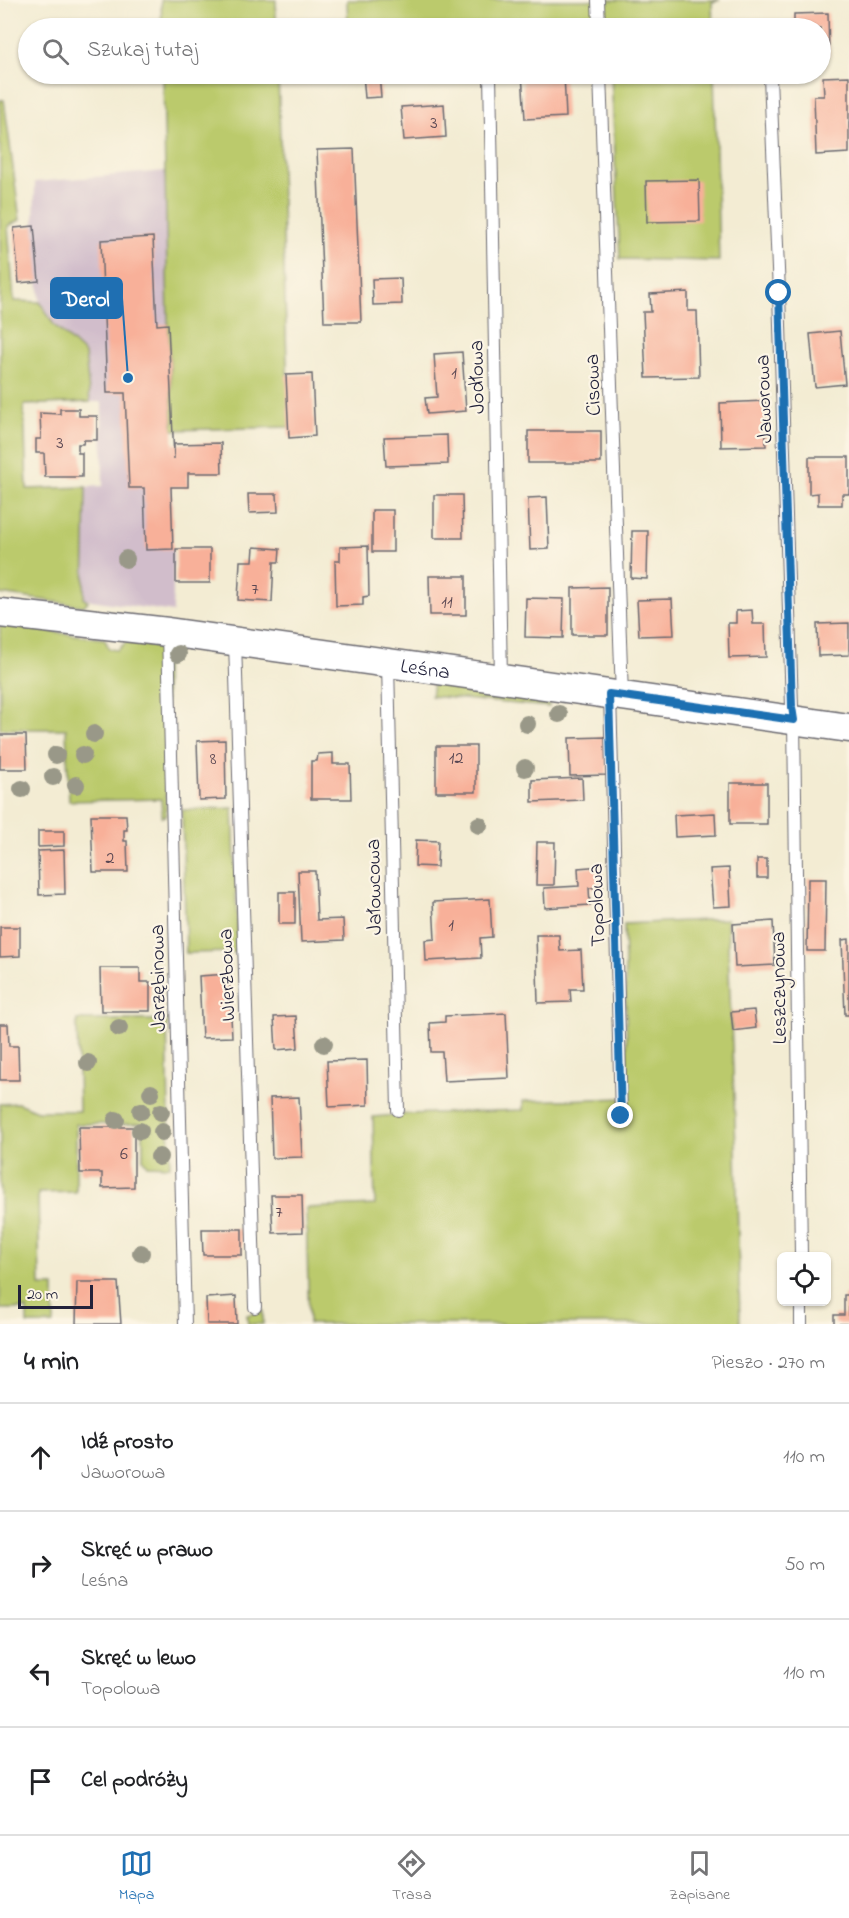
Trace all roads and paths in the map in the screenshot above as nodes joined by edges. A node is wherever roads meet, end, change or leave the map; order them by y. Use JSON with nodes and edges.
{"nodes":[{"id":1,"x":598,"y":0,"type":"edge"},
{"id":2,"x":599,"y":18,"type":"edge"},
{"id":3,"x":490,"y":84,"type":"edge"},
{"id":4,"x":600,"y":84,"type":"edge"},
{"id":5,"x":770,"y":84,"type":"edge"},
{"id":6,"x":0,"y":613,"type":"edge"},
{"id":7,"x":168,"y":632,"type":"junction"},
{"id":8,"x":235,"y":641,"type":"junction"},
{"id":9,"x":388,"y":663,"type":"junction"},
{"id":10,"x":501,"y":679,"type":"junction"},
{"id":11,"x":616,"y":695,"type":"junction"},
{"id":12,"x":794,"y":720,"type":"junction"},
{"id":13,"x":849,"y":728,"type":"edge"},
{"id":14,"x":398,"y":1110,"type":"dead end"},
{"id":15,"x":621,"y":1116,"type":"dead end"},
{"id":16,"x":801,"y":1252,"type":"edge"},
{"id":17,"x":255,"y":1306,"type":"dead end"},
{"id":18,"x":801,"y":1306,"type":"edge"},
{"id":19,"x":185,"y":1324,"type":"edge"},
{"id":20,"x":801,"y":1324,"type":"edge"}],
"edges":[{"from":1,"to":2,"type":"lane"},
{"from":3,"to":10,"type":"lane","name":"Jodłowa"},
{"from":4,"to":11,"type":"lane","name":"Cisowa"},
{"from":5,"to":12,"type":"lane","name":"Jaworowa"},
{"from":6,"to":7,"type":"street","name":"Leśna"},
{"from":7,"to":8,"type":"street","name":"Leśna"},
{"from":7,"to":19,"type":"lane","name":"Jarzębinowa"},
{"from":8,"to":9,"type":"street","name":"Leśna"},
{"from":8,"to":17,"type":"lane","name":"Wierzbowa"},
{"from":9,"to":10,"type":"street","name":"Leśna"},
{"from":9,"to":14,"type":"lane","name":"Jałowcowa"},
{"from":10,"to":11,"type":"street","name":"Leśna"},
{"from":11,"to":12,"type":"street","name":"Leśna"},
{"from":11,"to":15,"type":"lane","name":"Topolowa"},
{"from":12,"to":13,"type":"street","name":"Leśna"},
{"from":12,"to":16,"type":"lane","name":"Leszczynowa"},
{"from":18,"to":20,"type":"lane"}]}
